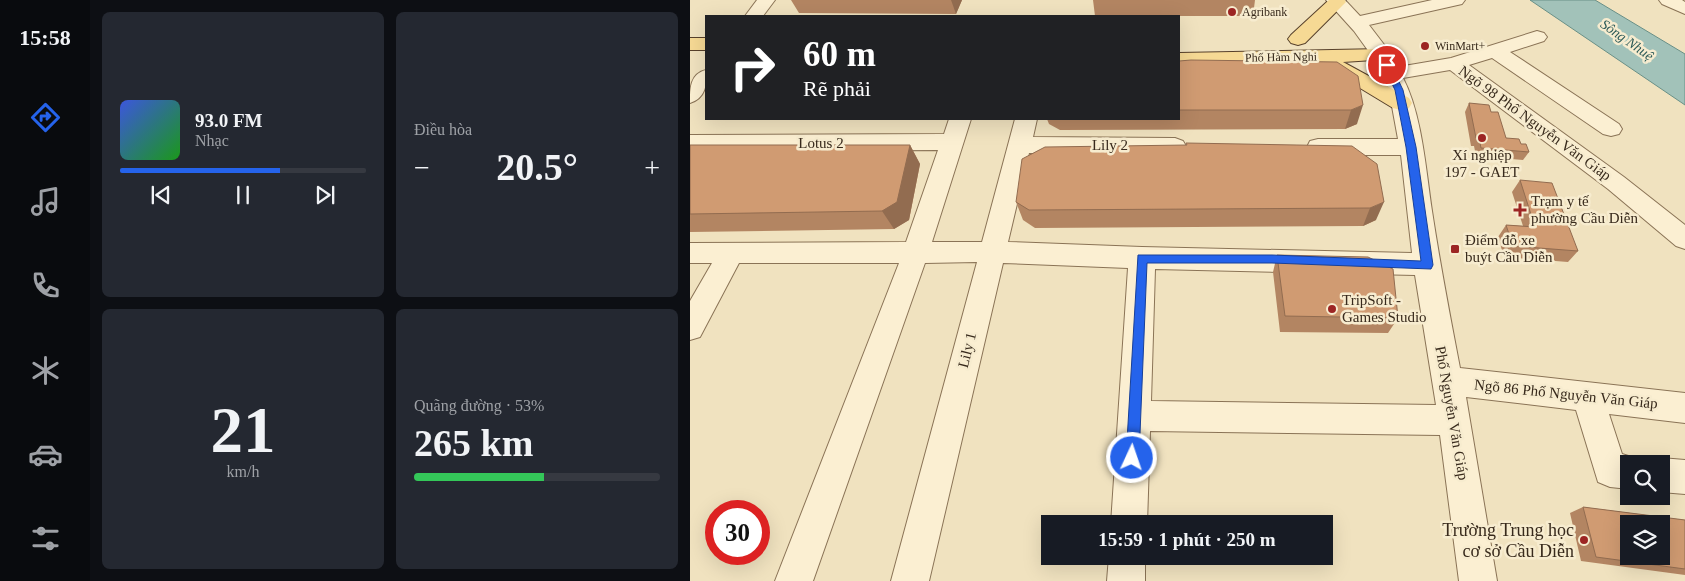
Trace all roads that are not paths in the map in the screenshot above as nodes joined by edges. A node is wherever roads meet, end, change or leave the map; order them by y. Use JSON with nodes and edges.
{"nodes":[{"id":1,"x":766,"y":0,"type":"edge"},
{"id":2,"x":1456,"y":0,"type":"edge"},
{"id":3,"x":1668,"y":0,"type":"edge"},
{"id":4,"x":1336,"y":1,"type":"edge"},
{"id":5,"x":1685,"y":10,"type":"edge"},
{"id":6,"x":755,"y":15,"type":"edge"},
{"id":7,"x":1357,"y":22,"type":"junction"},
{"id":8,"x":1537,"y":37,"type":"dead end"},
{"id":9,"x":1298,"y":39,"type":"junction"},
{"id":10,"x":1213,"y":40,"type":"dead end"},
{"id":11,"x":690,"y":44,"type":"edge"},
{"id":12,"x":705,"y":44,"type":"edge"},
{"id":13,"x":1495,"y":50,"type":"junction"},
{"id":14,"x":1381,"y":56,"type":"junction"},
{"id":15,"x":1320,"y":57,"type":"junction"},
{"id":16,"x":1180,"y":59,"type":"edge"},
{"id":17,"x":690,"y":63,"type":"edge"},
{"id":18,"x":705,"y":63,"type":"edge"},
{"id":19,"x":1454,"y":63,"type":"junction"},
{"id":20,"x":705,"y":77,"type":"edge"},
{"id":21,"x":690,"y":96,"type":"edge"},
{"id":22,"x":1401,"y":103,"type":"junction"},
{"id":23,"x":1611,"y":129,"type":"dead end"},
{"id":24,"x":956,"y":130,"type":"edge"},
{"id":25,"x":1022,"y":132,"type":"edge"},
{"id":26,"x":690,"y":144,"type":"edge"},
{"id":27,"x":1195,"y":146,"type":"edge"},
{"id":28,"x":1293,"y":147,"type":"edge"},
{"id":29,"x":1411,"y":147,"type":"junction"},
{"id":30,"x":1685,"y":239,"type":"edge"},
{"id":31,"x":916,"y":252,"type":"junction"},
{"id":32,"x":992,"y":252,"type":"junction"},
{"id":33,"x":690,"y":253,"type":"edge"},
{"id":34,"x":731,"y":253,"type":"junction"},
{"id":35,"x":1142,"y":258,"type":"junction"},
{"id":36,"x":1427,"y":265,"type":"junction"},
{"id":37,"x":690,"y":328,"type":"edge"},
{"id":38,"x":1447,"y":381,"type":"junction"},
{"id":39,"x":1588,"y":396,"type":"junction"},
{"id":40,"x":1685,"y":408,"type":"edge"},
{"id":41,"x":1135,"y":416,"type":"junction"},
{"id":42,"x":1454,"y":420,"type":"junction"},
{"id":43,"x":1620,"y":471,"type":"edge"},
{"id":44,"x":1670,"y":476,"type":"edge"},
{"id":45,"x":1685,"y":477,"type":"edge"},
{"id":46,"x":1130,"y":515,"type":"edge"},
{"id":47,"x":1127,"y":565,"type":"edge"},
{"id":48,"x":794,"y":581,"type":"edge"},
{"id":49,"x":910,"y":581,"type":"edge"},
{"id":50,"x":1126,"y":581,"type":"edge"},
{"id":51,"x":1478,"y":581,"type":"edge"}],
"edges":[{"from":1,"to":6,"type":"street"},
{"from":2,"to":7,"type":"street"},
{"from":3,"to":5,"type":"street"},
{"from":4,"to":7,"type":"street","name":"Phố Nguyễn Văn Giáp"},
{"from":4,"to":9,"type":"main road"},
{"from":7,"to":14,"type":"street","name":"Phố Nguyễn Văn Giáp"},
{"from":8,"to":13,"type":"street"},
{"from":9,"to":10,"type":"main road","name":"Phố Hàm Nghi"},
{"from":9,"to":14,"type":"main road","name":"Phố Hàm Nghi"},
{"from":11,"to":12,"type":"main road"},
{"from":13,"to":19,"type":"street"},
{"from":13,"to":23,"type":"street"},
{"from":14,"to":15,"type":"main road","name":"Phố Hàm Nghi"},
{"from":14,"to":19,"type":"street"},
{"from":14,"to":22,"type":"street","name":"Phố Nguyễn Văn Giáp"},
{"from":15,"to":16,"type":"main road","name":"Phố Hàm Nghi"},
{"from":15,"to":22,"type":"main road"},
{"from":17,"to":18,"type":"main road"},
{"from":19,"to":30,"type":"street","name":"Ngõ 98 Phố Nguyễn Văn Giáp"},
{"from":20,"to":21,"type":"street"},
{"from":22,"to":29,"type":"street","name":"Phố Nguyễn Văn Giáp"},
{"from":24,"to":26,"type":"street","name":"Lotus 2"},
{"from":24,"to":31,"type":"street"},
{"from":25,"to":27,"type":"street","name":"Lily 2"},
{"from":25,"to":32,"type":"street","name":"Lily 1"},
{"from":28,"to":29,"type":"street"},
{"from":29,"to":36,"type":"street","name":"Phố Nguyễn Văn Giáp"},
{"from":31,"to":32,"type":"street"},
{"from":31,"to":34,"type":"street"},
{"from":31,"to":48,"type":"street"},
{"from":32,"to":35,"type":"street"},
{"from":32,"to":49,"type":"street","name":"Lily 1"},
{"from":33,"to":34,"type":"street"},
{"from":34,"to":37,"type":"street"},
{"from":35,"to":36,"type":"street"},
{"from":35,"to":41,"type":"street"},
{"from":36,"to":38,"type":"street","name":"Phố Nguyễn Văn Giáp"},
{"from":38,"to":39,"type":"street","name":"Ngõ 86 Phố Nguyễn Văn Giáp"},
{"from":38,"to":42,"type":"street","name":"Phố Nguyễn Văn Giáp"},
{"from":39,"to":40,"type":"street","name":"Ngõ 86 Phố Nguyễn Văn Giáp"},
{"from":39,"to":43,"type":"street"},
{"from":41,"to":42,"type":"street"},
{"from":41,"to":46,"type":"street"},
{"from":42,"to":51,"type":"street","name":"Phố Nguyễn Văn Giáp"},
{"from":44,"to":45,"type":"street"},
{"from":47,"to":50,"type":"street"}]}
